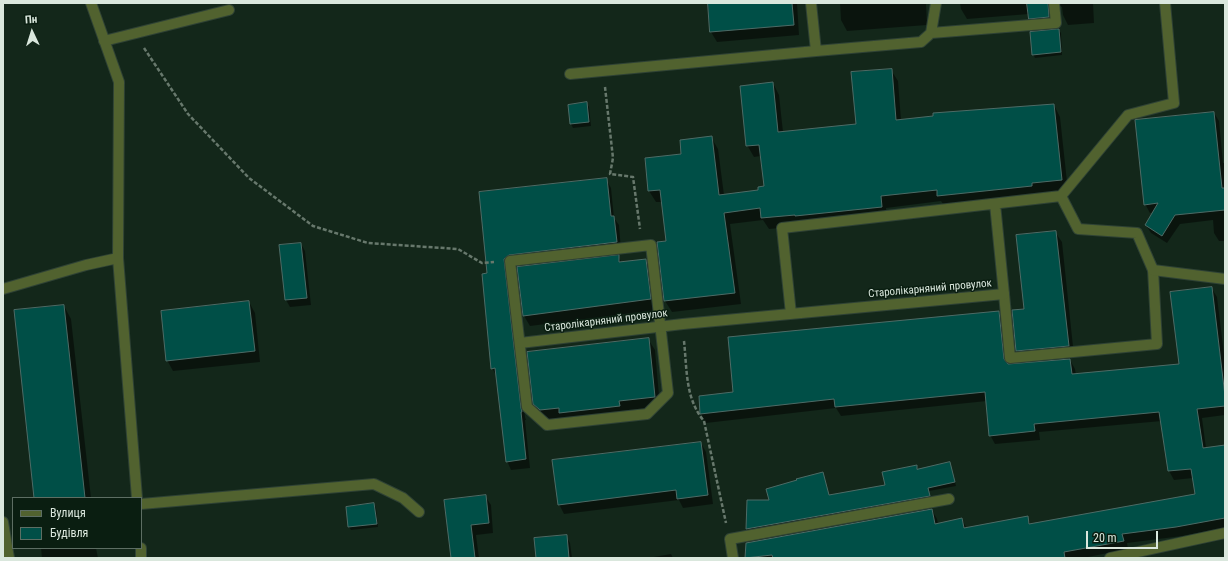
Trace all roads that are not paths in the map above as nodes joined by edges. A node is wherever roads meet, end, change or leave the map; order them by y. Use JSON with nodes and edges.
{"nodes":[{"id":1,"x":91,"y":3,"type":"edge"},
{"id":2,"x":811,"y":3,"type":"edge"},
{"id":3,"x":936,"y":3,"type":"edge"},
{"id":4,"x":1054,"y":3,"type":"edge"},
{"id":5,"x":1165,"y":3,"type":"edge"},
{"id":6,"x":229,"y":10,"type":"dead end"},
{"id":7,"x":931,"y":33,"type":"junction"},
{"id":8,"x":104,"y":41,"type":"junction"},
{"id":9,"x":816,"y":51,"type":"junction"},
{"id":10,"x":570,"y":74,"type":"dead end"},
{"id":11,"x":1061,"y":196,"type":"junction"},
{"id":12,"x":995,"y":204,"type":"junction"},
{"id":13,"x":118,"y":258,"type":"junction"},
{"id":14,"x":1153,"y":269,"type":"junction"},
{"id":15,"x":1225,"y":279,"type":"edge"},
{"id":16,"x":3,"y":289,"type":"edge"},
{"id":17,"x":1004,"y":294,"type":"junction"},
{"id":18,"x":791,"y":314,"type":"junction"},
{"id":19,"x":661,"y":327,"type":"junction"},
{"id":20,"x":520,"y":344,"type":"junction"},
{"id":21,"x":137,"y":497,"type":"edge"},
{"id":22,"x":949,"y":499,"type":"dead end"},
{"id":23,"x":142,"y":504,"type":"edge"},
{"id":24,"x":419,"y":512,"type":"dead end"},
{"id":25,"x":3,"y":522,"type":"edge"},
{"id":26,"x":1225,"y":533,"type":"edge"},
{"id":27,"x":9,"y":558,"type":"edge"},
{"id":28,"x":733,"y":558,"type":"edge"},
{"id":29,"x":1110,"y":558,"type":"edge"}],
"edges":[{"from":1,"to":8,"type":"street"},
{"from":2,"to":9,"type":"street"},
{"from":3,"to":7,"type":"street"},
{"from":4,"to":7,"type":"street"},
{"from":5,"to":11,"type":"street"},
{"from":6,"to":8,"type":"street"},
{"from":7,"to":9,"type":"street"},
{"from":8,"to":13,"type":"street"},
{"from":9,"to":10,"type":"street"},
{"from":11,"to":12,"type":"street"},
{"from":11,"to":14,"type":"street"},
{"from":12,"to":17,"type":"street","name":"Старолікарняний провулок"},
{"from":12,"to":18,"type":"street"},
{"from":13,"to":16,"type":"street"},
{"from":13,"to":21,"type":"street"},
{"from":14,"to":15,"type":"street"},
{"from":14,"to":17,"type":"street"},
{"from":17,"to":18,"type":"street","name":"Старолікарняний провулок"},
{"from":18,"to":19,"type":"street","name":"Старолікарняний провулок"},
{"from":19,"to":20,"type":"street","name":"Старолікарняний провулок"},
{"from":19,"to":20,"type":"street"},
{"from":19,"to":20,"type":"street"},
{"from":22,"to":28,"type":"street"},
{"from":23,"to":24,"type":"street"},
{"from":25,"to":27,"type":"street"},
{"from":26,"to":29,"type":"street"}]}
